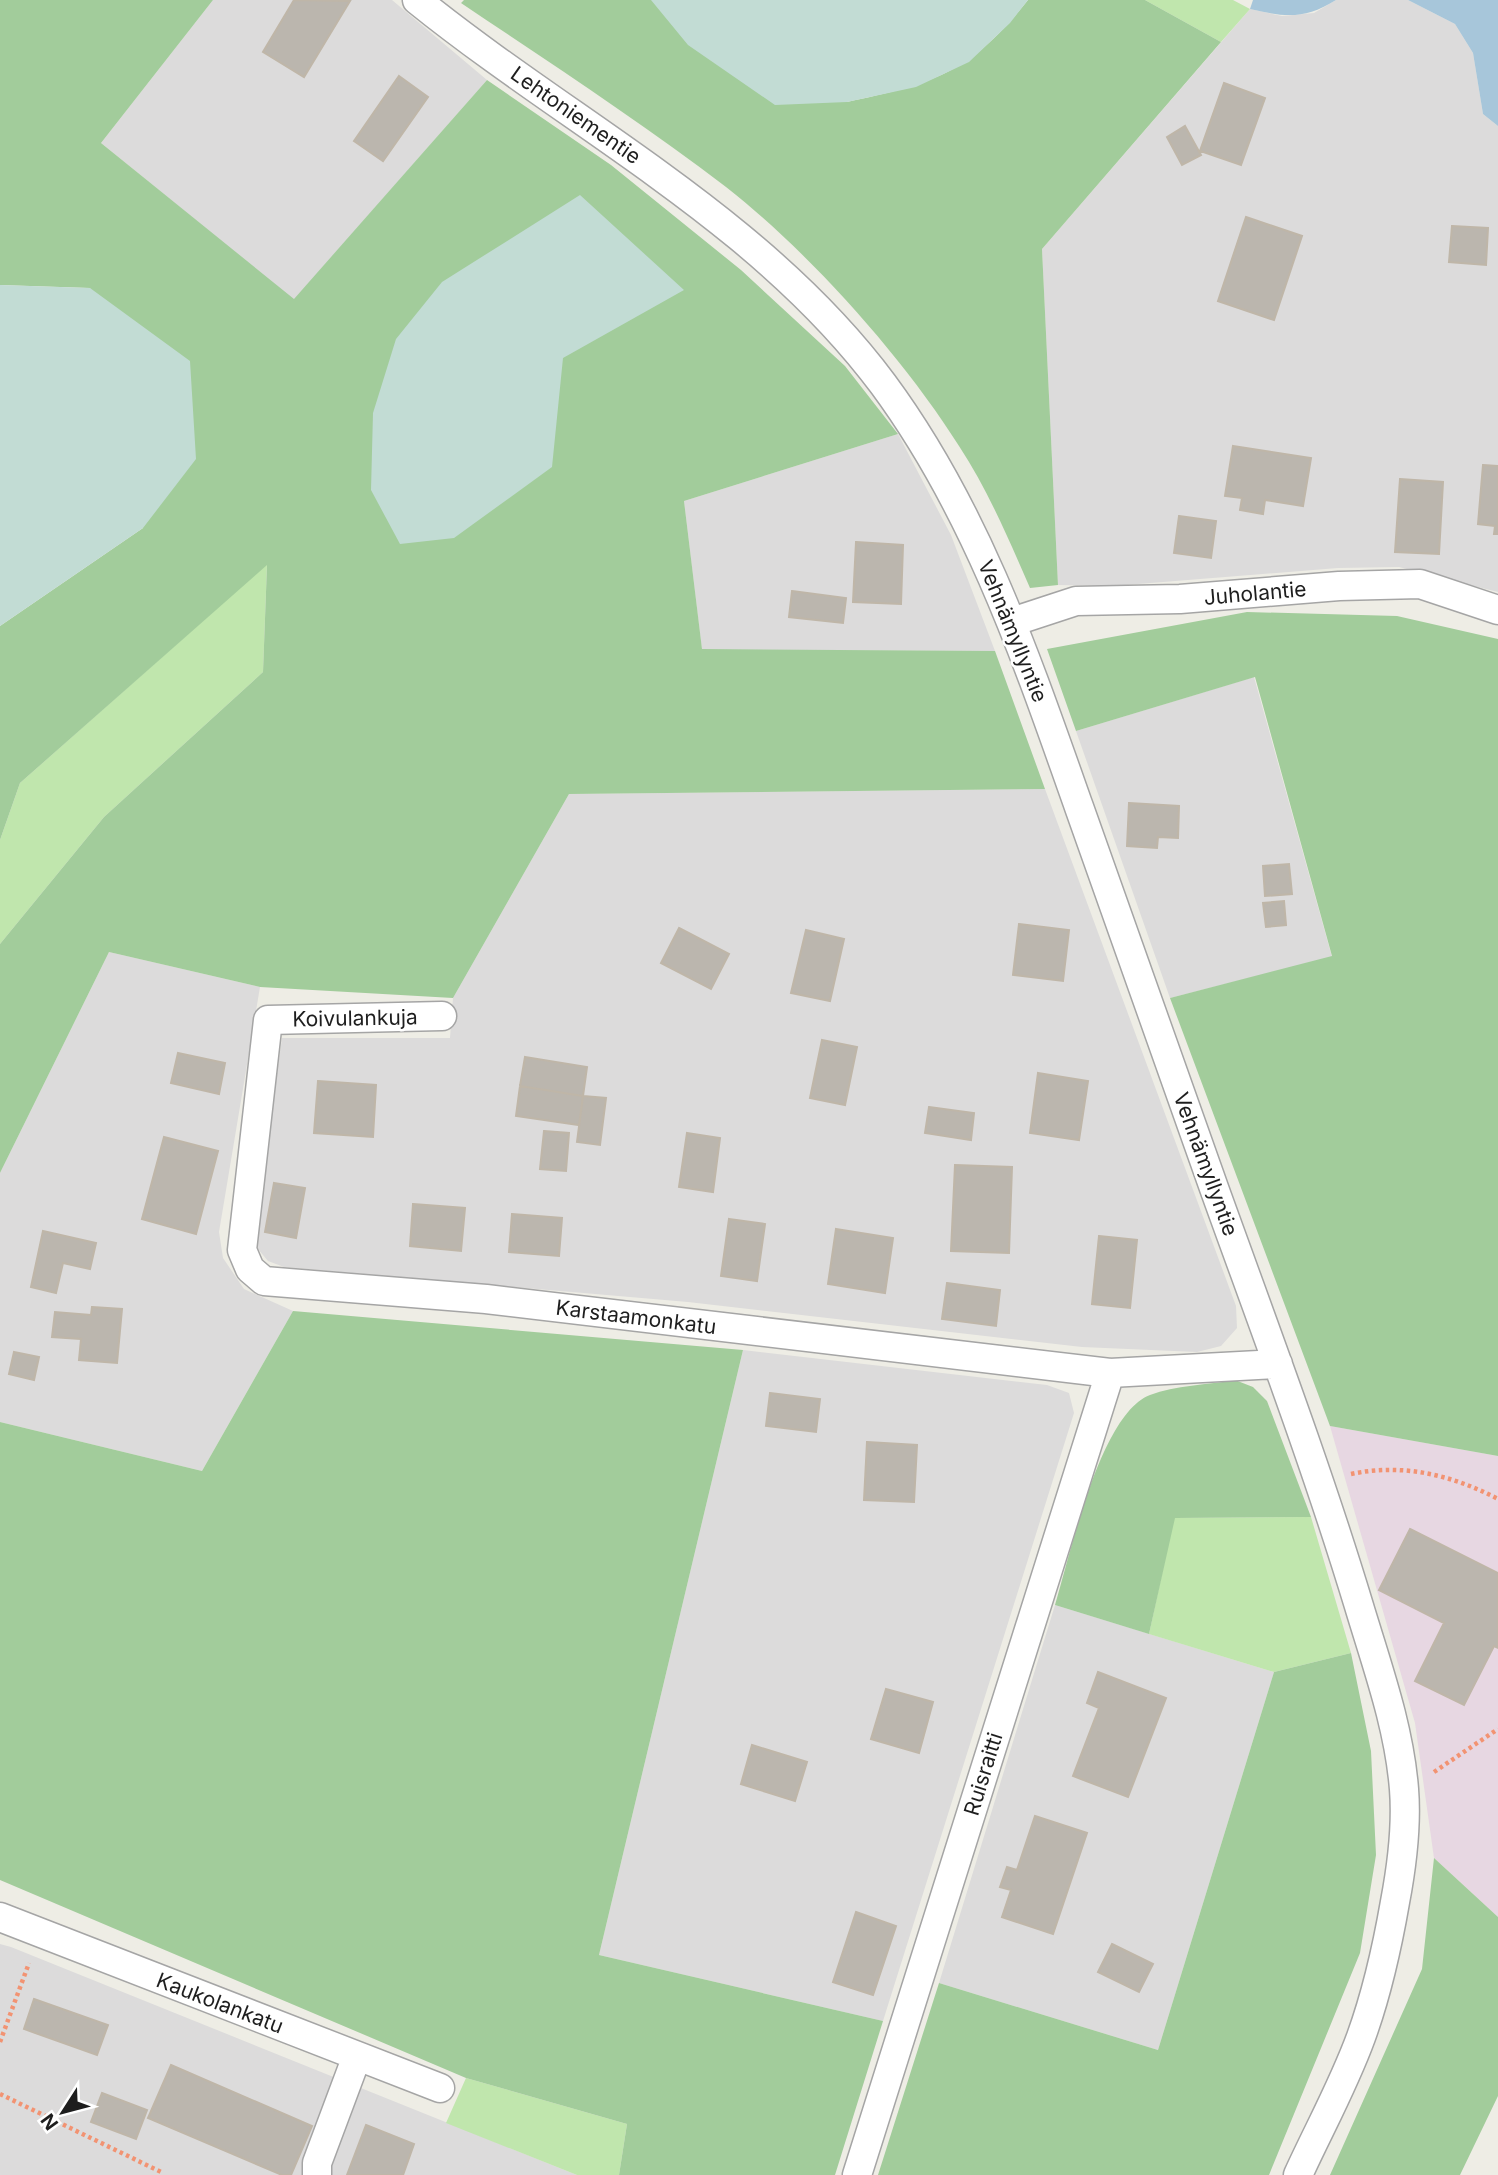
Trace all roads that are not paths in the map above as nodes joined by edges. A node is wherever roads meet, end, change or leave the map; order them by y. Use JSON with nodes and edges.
{"nodes":[{"id":1,"x":417,"y":0,"type":"edge"},
{"id":2,"x":733,"y":232,"type":"joint"},
{"id":3,"x":1498,"y":610,"type":"edge"},
{"id":4,"x":1012,"y":622,"type":"junction"},
{"id":5,"x":442,"y":1016,"type":"dead end"},
{"id":6,"x":268,"y":1020,"type":"joint"},
{"id":7,"x":1278,"y":1364,"type":"junction"},
{"id":8,"x":1110,"y":1373,"type":"junction"},
{"id":9,"x":0,"y":1917,"type":"edge"},
{"id":10,"x":357,"y":2056,"type":"junction"},
{"id":11,"x":440,"y":2088,"type":"dead end"},
{"id":12,"x":317,"y":2175,"type":"edge"},
{"id":13,"x":857,"y":2175,"type":"edge"},
{"id":14,"x":1298,"y":2175,"type":"edge"}],
"edges":[{"from":1,"to":2,"type":"street","name":"Lehtoniementie"},
{"from":2,"to":4,"type":"street","name":"Vehnämyllyntie"},
{"from":3,"to":4,"type":"street","name":"Juholantie"},
{"from":4,"to":7,"type":"street","name":"Vehnämyllyntie"},
{"from":5,"to":6,"type":"street","name":"Koivulankuja"},
{"from":6,"to":8,"type":"street","name":"Karstaamonkatu"},
{"from":7,"to":8,"type":"street","name":"Karstaamonkatu"},
{"from":7,"to":14,"type":"street","name":"Vehnämyllyntie"},
{"from":8,"to":13,"type":"street","name":"Ruisraitti"},
{"from":9,"to":10,"type":"street","name":"Kaukolankatu"},
{"from":10,"to":11,"type":"street","name":"Kaukolankatu"},
{"from":10,"to":12,"type":"street"}]}
